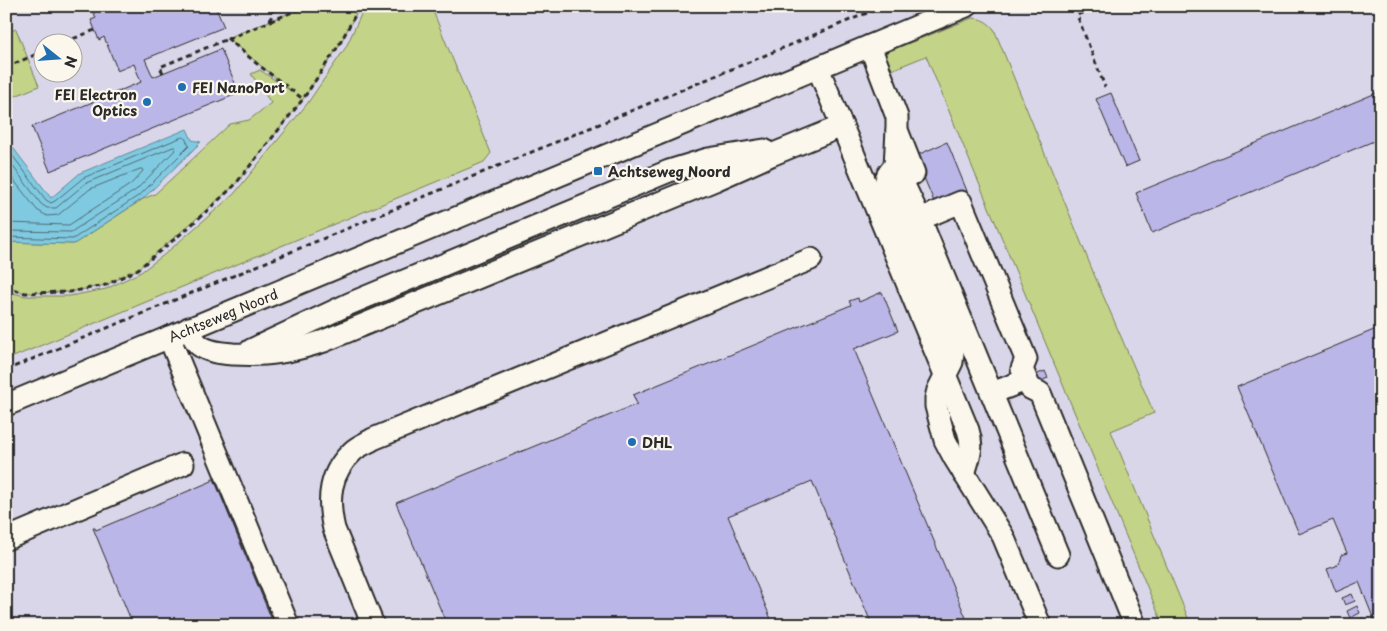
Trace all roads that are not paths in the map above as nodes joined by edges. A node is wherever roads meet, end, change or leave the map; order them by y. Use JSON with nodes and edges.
{"nodes":[{"id":1,"x":966,"y":6,"type":"edge"},
{"id":2,"x":870,"y":46,"type":"junction"},
{"id":3,"x":818,"y":68,"type":"junction"},
{"id":4,"x":842,"y":126,"type":"junction"},
{"id":5,"x":905,"y":170,"type":"junction"},
{"id":6,"x":920,"y":219,"type":"junction"},
{"id":7,"x":811,"y":259,"type":"dead end"},
{"id":8,"x":189,"y":328,"type":"junction"},
{"id":9,"x":169,"y":337,"type":"junction"},
{"id":10,"x":945,"y":375,"type":"junction"},
{"id":11,"x":1026,"y":380,"type":"junction"},
{"id":12,"x":992,"y":394,"type":"junction"},
{"id":13,"x":6,"y":405,"type":"edge"},
{"id":14,"x":183,"y":464,"type":"dead end"},
{"id":15,"x":6,"y":539,"type":"edge"},
{"id":16,"x":1058,"y":555,"type":"dead end"},
{"id":17,"x":288,"y":625,"type":"edge"},
{"id":18,"x":373,"y":625,"type":"edge"},
{"id":19,"x":1040,"y":625,"type":"edge"},
{"id":20,"x":1136,"y":625,"type":"edge"}],
"edges":[{"from":1,"to":2,"type":"street","name":"Achtseweg Noord"},
{"from":2,"to":3,"type":"street","name":"Achtseweg Noord"},
{"from":2,"to":5,"type":"street"},
{"from":3,"to":4,"type":"street"},
{"from":3,"to":8,"type":"street","name":"Achtseweg Noord"},
{"from":4,"to":8,"type":"street"},
{"from":4,"to":10,"type":"street"},
{"from":5,"to":6,"type":"street"},
{"from":5,"to":10,"type":"street"},
{"from":6,"to":11,"type":"street"},
{"from":6,"to":12,"type":"street"},
{"from":7,"to":18,"type":"street"},
{"from":8,"to":9,"type":"street","name":"Achtseweg Noord"},
{"from":9,"to":13,"type":"street","name":"Achtseweg Noord"},
{"from":9,"to":17,"type":"street"},
{"from":10,"to":19,"type":"street"},
{"from":11,"to":12,"type":"street"},
{"from":11,"to":20,"type":"street"},
{"from":12,"to":16,"type":"street"},
{"from":14,"to":15,"type":"street"}]}
